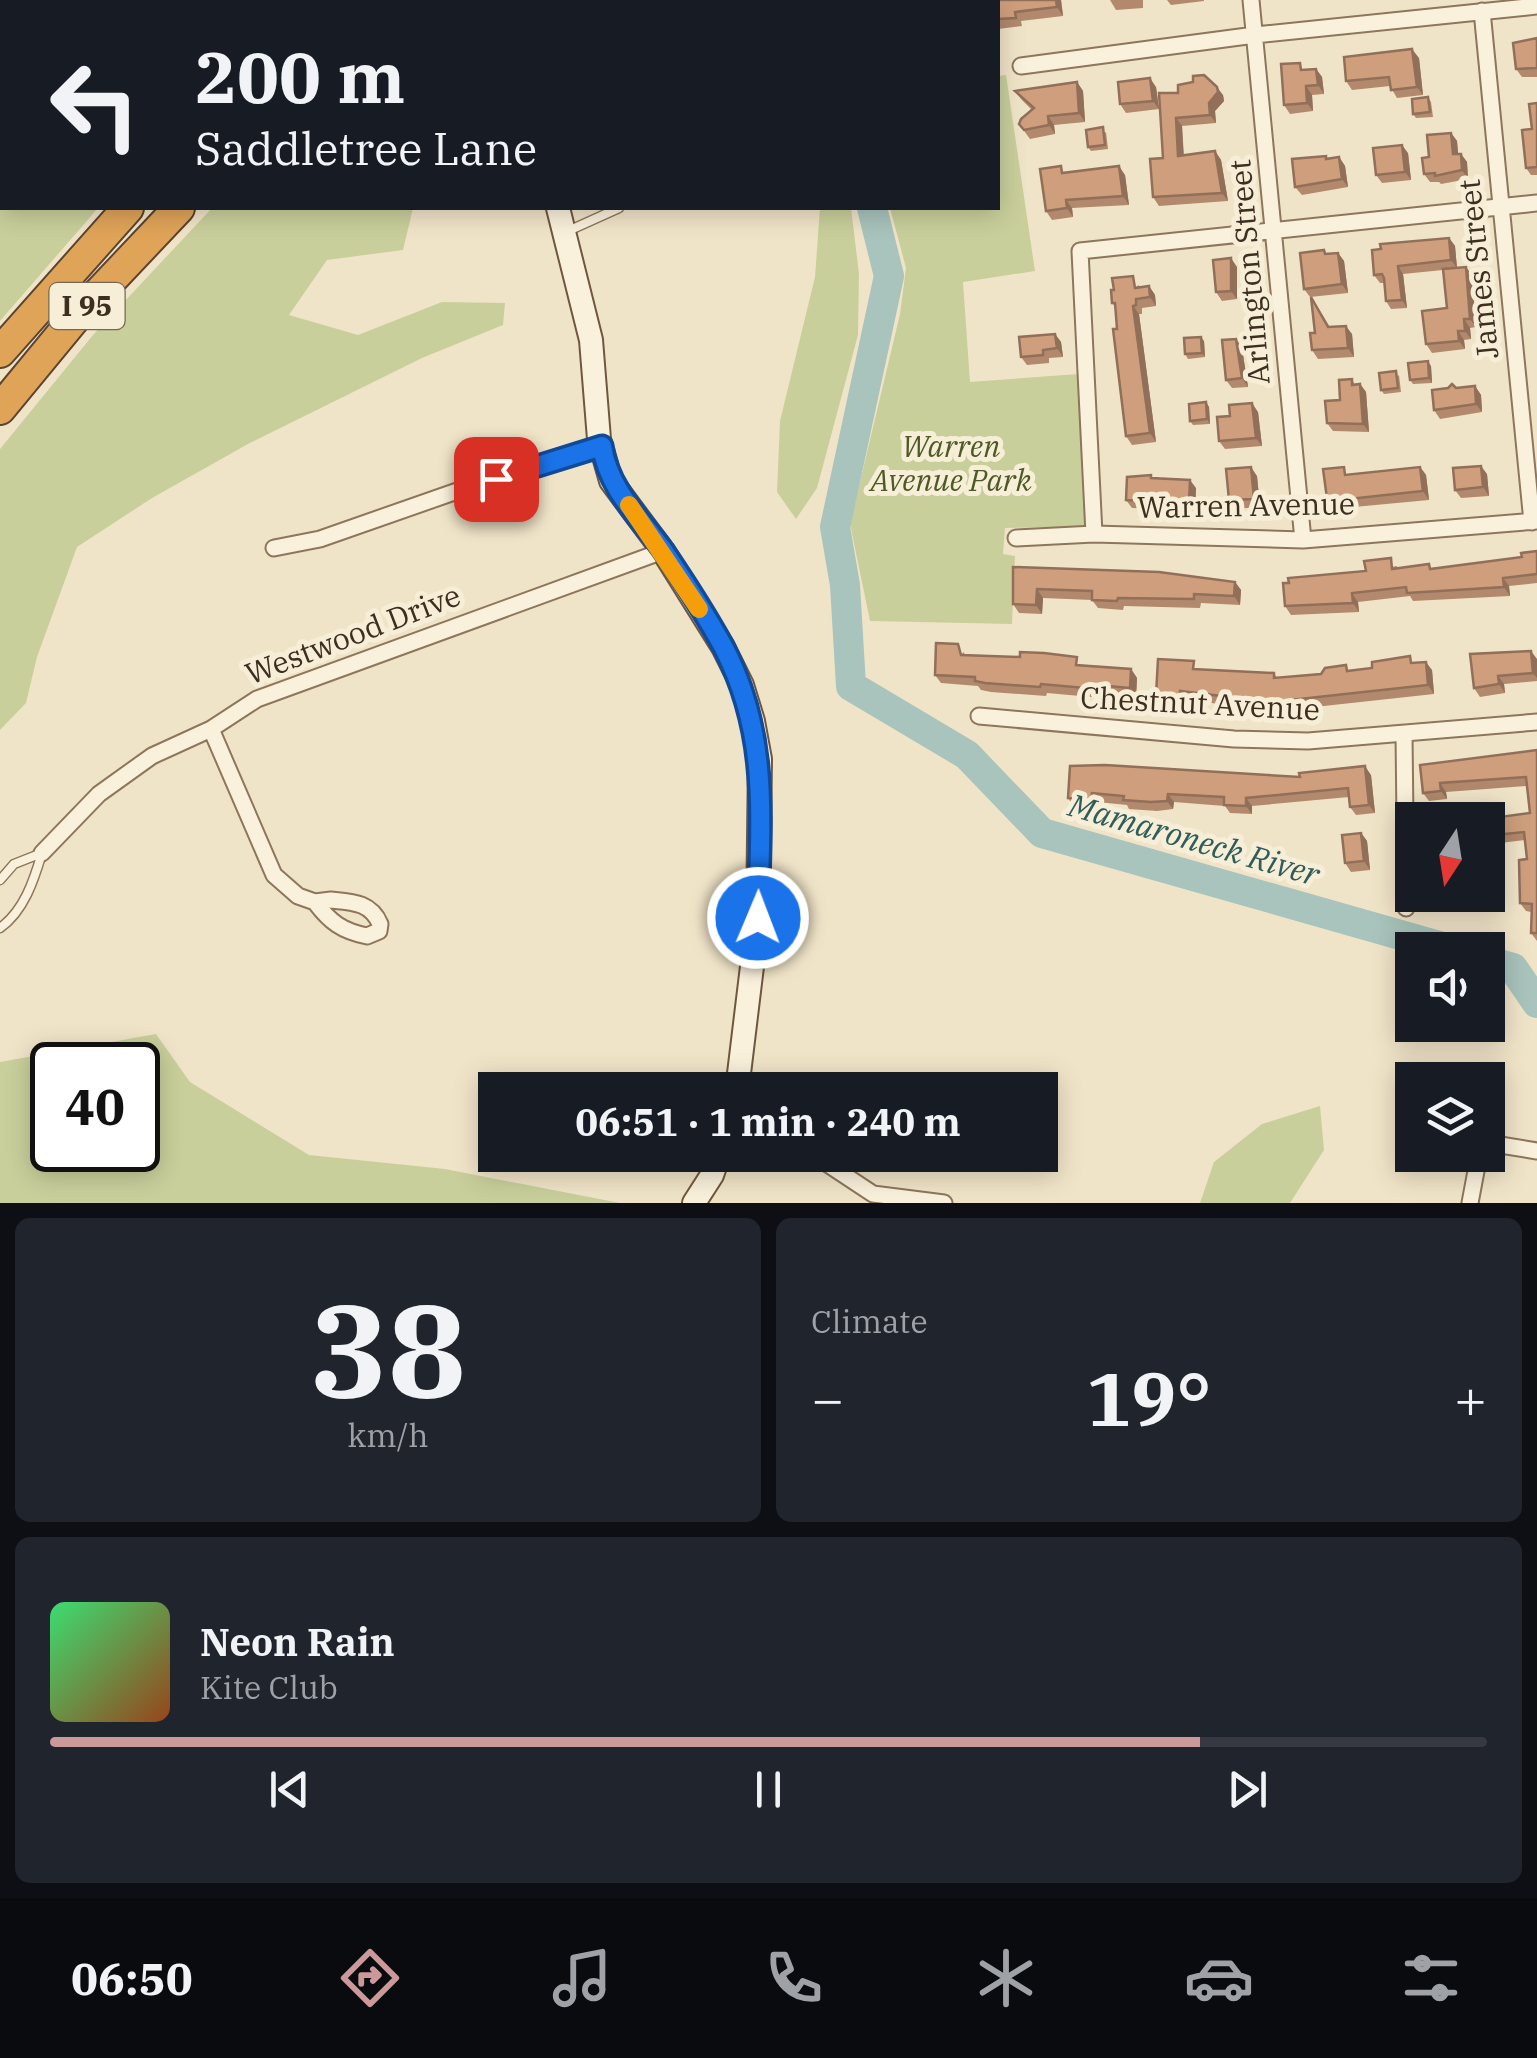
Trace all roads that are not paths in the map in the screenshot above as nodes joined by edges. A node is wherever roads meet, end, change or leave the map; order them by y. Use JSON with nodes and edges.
{"nodes":[{"id":1,"x":1251,"y":0,"type":"edge"},
{"id":2,"x":1537,"y":6,"type":"edge"},
{"id":3,"x":1438,"y":8,"type":"edge"},
{"id":4,"x":1482,"y":11,"type":"junction"},
{"id":5,"x":1255,"y":35,"type":"junction"},
{"id":6,"x":1022,"y":66,"type":"dead end"},
{"id":7,"x":1537,"y":203,"type":"edge"},
{"id":8,"x":1500,"y":207,"type":"junction"},
{"id":9,"x":126,"y":210,"type":"edge"},
{"id":10,"x":177,"y":210,"type":"edge"},
{"id":11,"x":558,"y":210,"type":"edge"},
{"id":12,"x":614,"y":210,"type":"edge"},
{"id":13,"x":1273,"y":231,"type":"junction"},
{"id":14,"x":564,"y":233,"type":"junction"},
{"id":15,"x":0,"y":352,"type":"edge"},
{"id":16,"x":0,"y":409,"type":"edge"},
{"id":17,"x":602,"y":446,"type":"junction"},
{"id":18,"x":1534,"y":521,"type":"edge"},
{"id":19,"x":1094,"y":534,"type":"junction"},
{"id":20,"x":1016,"y":538,"type":"dead end"},
{"id":21,"x":1303,"y":540,"type":"junction"},
{"id":22,"x":274,"y":548,"type":"dead end"},
{"id":23,"x":663,"y":551,"type":"junction"},
{"id":24,"x":979,"y":716,"type":"dead end"},
{"id":25,"x":1537,"y":722,"type":"edge"},
{"id":26,"x":211,"y":729,"type":"junction"},
{"id":27,"x":1404,"y":734,"type":"junction"},
{"id":28,"x":1405,"y":802,"type":"edge"},
{"id":29,"x":42,"y":853,"type":"junction"},
{"id":30,"x":0,"y":880,"type":"edge"},
{"id":31,"x":315,"y":902,"type":"dead end"},
{"id":32,"x":0,"y":928,"type":"edge"},
{"id":33,"x":739,"y":1072,"type":"edge"},
{"id":34,"x":1505,"y":1146,"type":"edge"},
{"id":35,"x":1537,"y":1151,"type":"edge"},
{"id":36,"x":713,"y":1172,"type":"edge"},
{"id":37,"x":840,"y":1172,"type":"edge"},
{"id":38,"x":1476,"y":1172,"type":"edge"},
{"id":39,"x":694,"y":1203,"type":"edge"},
{"id":40,"x":944,"y":1203,"type":"edge"},
{"id":41,"x":1470,"y":1203,"type":"edge"}],
"edges":[{"from":1,"to":5,"type":"street","name":"Arlington Street"},
{"from":2,"to":4,"type":"street"},
{"from":3,"to":4,"type":"street"},
{"from":3,"to":5,"type":"street"},
{"from":4,"to":8,"type":"street","name":"James Street"},
{"from":5,"to":6,"type":"street"},
{"from":5,"to":13,"type":"street","name":"Arlington Street"},
{"from":7,"to":8,"type":"street"},
{"from":8,"to":13,"type":"street"},
{"from":8,"to":18,"type":"street","name":"James Street"},
{"from":9,"to":15,"type":"highway","number":"I 95"},
{"from":10,"to":16,"type":"highway","number":"I 95"},
{"from":11,"to":14,"type":"street"},
{"from":12,"to":14,"type":"lane"},
{"from":13,"to":19,"type":"street"},
{"from":13,"to":21,"type":"street","name":"Arlington Street"},
{"from":14,"to":17,"type":"street"},
{"from":17,"to":22,"type":"street"},
{"from":17,"to":23,"type":"street"},
{"from":18,"to":21,"type":"street","name":"Warren Avenue"},
{"from":19,"to":20,"type":"street","name":"Warren Avenue"},
{"from":19,"to":21,"type":"street","name":"Warren Avenue"},
{"from":23,"to":26,"type":"street","name":"Westwood Drive"},
{"from":23,"to":33,"type":"street"},
{"from":24,"to":27,"type":"street","name":"Chestnut Avenue"},
{"from":25,"to":27,"type":"street","name":"Chestnut Avenue"},
{"from":26,"to":29,"type":"street","name":"Westwood Drive"},
{"from":26,"to":31,"type":"street"},
{"from":27,"to":28,"type":"street"},
{"from":29,"to":30,"type":"lane"},
{"from":29,"to":32,"type":"lane"},
{"from":34,"to":35,"type":"street"},
{"from":36,"to":39,"type":"street"},
{"from":37,"to":40,"type":"street"},
{"from":38,"to":41,"type":"street"}]}
